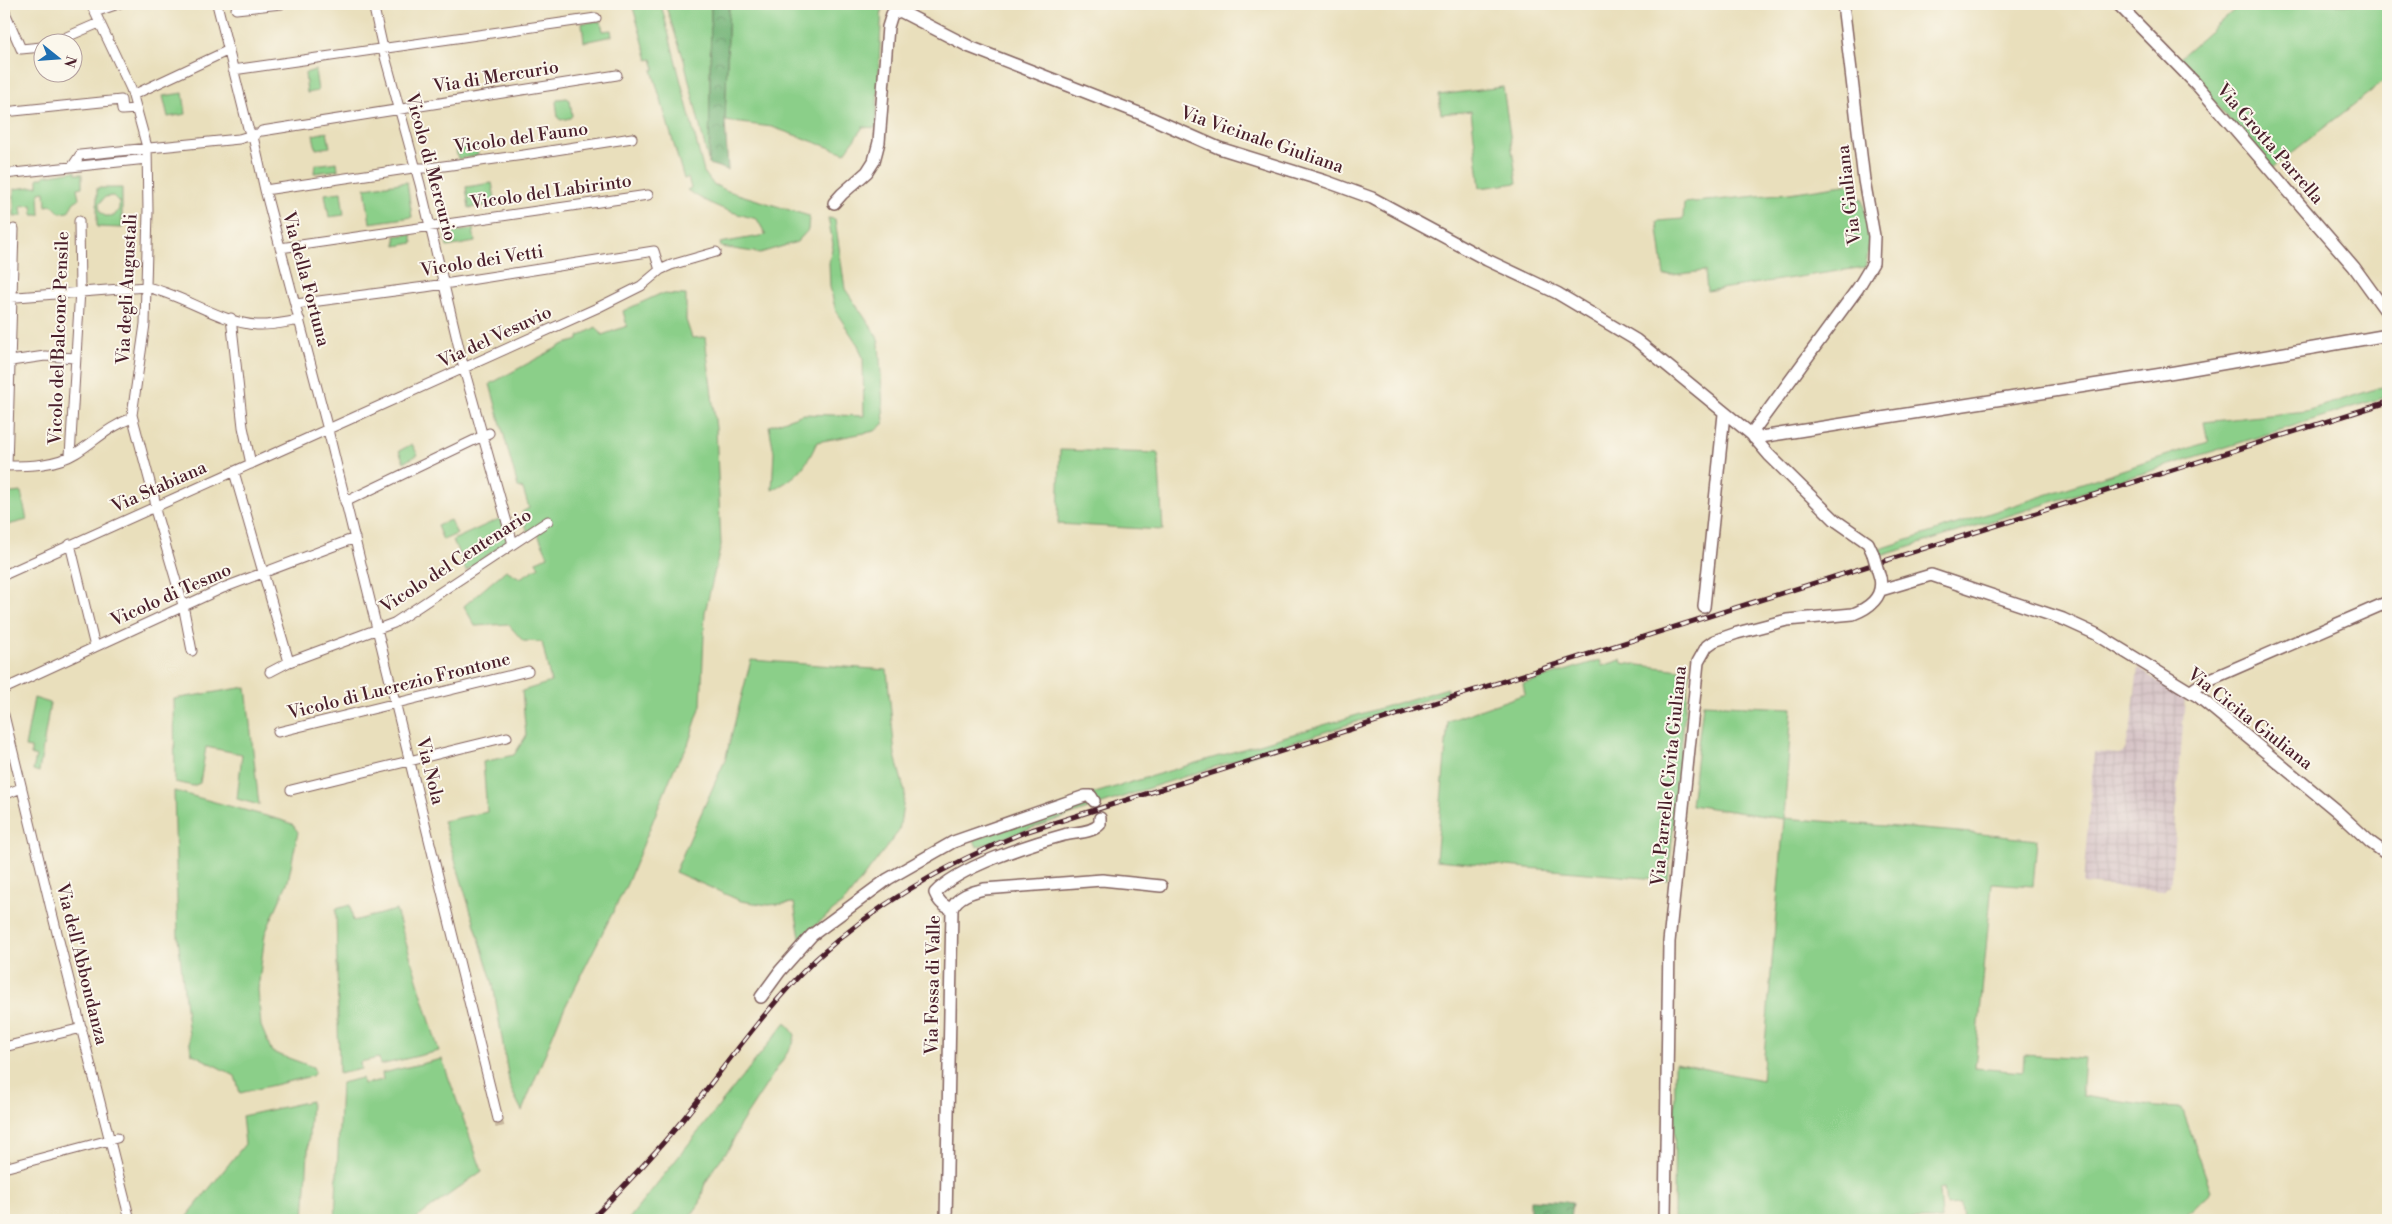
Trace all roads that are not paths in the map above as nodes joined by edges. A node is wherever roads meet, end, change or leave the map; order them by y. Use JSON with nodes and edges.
{"nodes":[{"id":1,"x":118,"y":4,"type":"edge"},
{"id":2,"x":217,"y":4,"type":"edge"},
{"id":3,"x":281,"y":4,"type":"edge"},
{"id":4,"x":373,"y":4,"type":"edge"},
{"id":5,"x":1843,"y":4,"type":"edge"},
{"id":6,"x":2118,"y":4,"type":"edge"},
{"id":7,"x":238,"y":6,"type":"edge"},
{"id":8,"x":93,"y":8,"type":"edge"},
{"id":9,"x":4,"y":10,"type":"edge"},
{"id":10,"x":221,"y":16,"type":"junction"},
{"id":11,"x":596,"y":18,"type":"dead end"},
{"id":12,"x":99,"y":23,"type":"junction"},
{"id":13,"x":78,"y":32,"type":"edge"},
{"id":14,"x":32,"y":48,"type":"edge"},
{"id":15,"x":229,"y":50,"type":"junction"},
{"id":16,"x":383,"y":50,"type":"junction"},
{"id":17,"x":234,"y":70,"type":"junction"},
{"id":18,"x":617,"y":75,"type":"dead end"},
{"id":19,"x":134,"y":95,"type":"junction"},
{"id":20,"x":137,"y":109,"type":"junction"},
{"id":21,"x":400,"y":109,"type":"junction"},
{"id":22,"x":4,"y":112,"type":"edge"},
{"id":23,"x":257,"y":133,"type":"junction"},
{"id":24,"x":632,"y":138,"type":"dead end"},
{"id":25,"x":147,"y":147,"type":"junction"},
{"id":26,"x":147,"y":159,"type":"junction"},
{"id":27,"x":72,"y":167,"type":"junction"},
{"id":28,"x":416,"y":168,"type":"junction"},
{"id":29,"x":4,"y":174,"type":"edge"},
{"id":30,"x":265,"y":190,"type":"junction"},
{"id":31,"x":648,"y":194,"type":"dead end"},
{"id":32,"x":834,"y":203,"type":"dead end"},
{"id":33,"x":79,"y":221,"type":"dead end"},
{"id":34,"x":430,"y":226,"type":"junction"},
{"id":35,"x":14,"y":229,"type":"dead end"},
{"id":36,"x":280,"y":248,"type":"junction"},
{"id":37,"x":716,"y":252,"type":"dead end"},
{"id":38,"x":660,"y":270,"type":"junction"},
{"id":39,"x":444,"y":283,"type":"junction"},
{"id":40,"x":146,"y":287,"type":"junction"},
{"id":41,"x":80,"y":290,"type":"junction"},
{"id":42,"x":9,"y":298,"type":"edge"},
{"id":43,"x":296,"y":304,"type":"junction"},
{"id":44,"x":2388,"y":314,"type":"edge"},
{"id":45,"x":231,"y":318,"type":"junction"},
{"id":46,"x":300,"y":320,"type":"junction"},
{"id":47,"x":2388,"y":335,"type":"edge"},
{"id":48,"x":75,"y":358,"type":"junction"},
{"id":49,"x":7,"y":361,"type":"edge"},
{"id":50,"x":464,"y":368,"type":"junction"},
{"id":51,"x":1724,"y":414,"type":"junction"},
{"id":52,"x":132,"y":418,"type":"junction"},
{"id":53,"x":328,"y":431,"type":"junction"},
{"id":54,"x":487,"y":434,"type":"junction"},
{"id":55,"x":1752,"y":436,"type":"junction"},
{"id":56,"x":70,"y":456,"type":"junction"},
{"id":57,"x":251,"y":464,"type":"junction"},
{"id":58,"x":6,"y":466,"type":"edge"},
{"id":59,"x":234,"y":472,"type":"junction"},
{"id":60,"x":345,"y":502,"type":"junction"},
{"id":61,"x":156,"y":506,"type":"junction"},
{"id":62,"x":548,"y":521,"type":"dead end"},
{"id":63,"x":355,"y":538,"type":"junction"},
{"id":64,"x":513,"y":544,"type":"junction"},
{"id":65,"x":71,"y":548,"type":"junction"},
{"id":66,"x":264,"y":573,"type":"junction"},
{"id":67,"x":4,"y":575,"type":"edge"},
{"id":68,"x":1880,"y":584,"type":"junction"},
{"id":69,"x":2388,"y":602,"type":"edge"},
{"id":70,"x":183,"y":605,"type":"junction"},
{"id":71,"x":1704,"y":607,"type":"dead end"},
{"id":72,"x":378,"y":630,"type":"junction"},
{"id":73,"x":95,"y":647,"type":"junction"},
{"id":74,"x":192,"y":651,"type":"dead end"},
{"id":75,"x":288,"y":662,"type":"junction"},
{"id":76,"x":528,"y":671,"type":"dead end"},
{"id":77,"x":270,"y":672,"type":"dead end"},
{"id":78,"x":4,"y":689,"type":"edge"},
{"id":79,"x":2191,"y":691,"type":"junction"},
{"id":80,"x":397,"y":703,"type":"junction"},
{"id":81,"x":4,"y":715,"type":"edge"},
{"id":82,"x":278,"y":732,"type":"dead end"},
{"id":83,"x":507,"y":737,"type":"dead end"},
{"id":84,"x":410,"y":761,"type":"junction"},
{"id":85,"x":21,"y":788,"type":"junction"},
{"id":86,"x":291,"y":790,"type":"dead end"},
{"id":87,"x":4,"y":795,"type":"edge"},
{"id":88,"x":1094,"y":801,"type":"dead end"},
{"id":89,"x":1100,"y":818,"type":"dead end"},
{"id":90,"x":2388,"y":855,"type":"edge"},
{"id":91,"x":1161,"y":886,"type":"dead end"},
{"id":92,"x":952,"y":909,"type":"junction"},
{"id":93,"x":761,"y":997,"type":"dead end"},
{"id":94,"x":82,"y":1028,"type":"junction"},
{"id":95,"x":4,"y":1047,"type":"edge"},
{"id":96,"x":498,"y":1119,"type":"tunnel mouth"},
{"id":97,"x":114,"y":1139,"type":"junction"},
{"id":98,"x":4,"y":1168,"type":"edge"},
{"id":99,"x":130,"y":1220,"type":"edge"},
{"id":100,"x":946,"y":1220,"type":"edge"},
{"id":101,"x":1665,"y":1220,"type":"edge"}],
"edges":[{"from":1,"to":8,"type":"street"},
{"from":2,"to":10,"type":"street","name":"Via della Fortuna"},
{"from":3,"to":7,"type":"street"},
{"from":4,"to":16,"type":"street","name":"Vicolo di Mercurio"},
{"from":5,"to":55,"type":"street","name":"Via Giuliana"},
{"from":6,"to":44,"type":"street","name":"Via Grotta Parrella"},
{"from":7,"to":10,"type":"street"},
{"from":8,"to":12,"type":"street","name":"Via degli Augustali"},
{"from":9,"to":14,"type":"street"},
{"from":10,"to":15,"type":"street","name":"Via della Fortuna"},
{"from":11,"to":16,"type":"street"},
{"from":12,"to":13,"type":"street"},
{"from":12,"to":19,"type":"street","name":"Via degli Augustali"},
{"from":15,"to":17,"type":"street","name":"Via della Fortuna"},
{"from":15,"to":19,"type":"street"},
{"from":16,"to":17,"type":"street"},
{"from":16,"to":21,"type":"street","name":"Vicolo di Mercurio"},
{"from":17,"to":23,"type":"street","name":"Via della Fortuna"},
{"from":18,"to":21,"type":"street","name":"Via di Mercurio"},
{"from":19,"to":20,"type":"street","name":"Via degli Augustali"},
{"from":20,"to":22,"type":"street"},
{"from":20,"to":25,"type":"street","name":"Via degli Augustali"},
{"from":21,"to":23,"type":"street","name":"Via di Mercurio"},
{"from":21,"to":28,"type":"street","name":"Vicolo di Mercurio"},
{"from":23,"to":25,"type":"street","name":"Via di Mercurio"},
{"from":23,"to":30,"type":"street","name":"Via della Fortuna"},
{"from":24,"to":28,"type":"street","name":"Vicolo del Fauno"},
{"from":25,"to":26,"type":"street","name":"Via degli Augustali"},
{"from":25,"to":27,"type":"street","name":"Via di Mercurio"},
{"from":26,"to":27,"type":"street"},
{"from":26,"to":40,"type":"street","name":"Via degli Augustali"},
{"from":27,"to":29,"type":"street"},
{"from":28,"to":30,"type":"street","name":"Vicolo del Fauno"},
{"from":28,"to":34,"type":"street","name":"Vicolo di Mercurio"},
{"from":30,"to":36,"type":"street","name":"Via della Fortuna"},
{"from":31,"to":34,"type":"street","name":"Vicolo del Labirinto"},
{"from":32,"to":51,"type":"street","name":"Via Vicinale Giuliana"},
{"from":33,"to":41,"type":"street","name":"Vicolo del Balcone Pensile"},
{"from":34,"to":36,"type":"street","name":"Vicolo del Labirinto"},
{"from":34,"to":39,"type":"street","name":"Vicolo di Mercurio"},
{"from":35,"to":42,"type":"street"},
{"from":36,"to":43,"type":"street","name":"Via della Fortuna"},
{"from":37,"to":38,"type":"street","name":"Via del Vesuvio"},
{"from":38,"to":39,"type":"street","name":"Vicolo dei Vetti"},
{"from":38,"to":50,"type":"street","name":"Via del Vesuvio"},
{"from":39,"to":43,"type":"street","name":"Vicolo dei Vetti"},
{"from":39,"to":50,"type":"street","name":"Vicolo di Mercurio"},
{"from":40,"to":41,"type":"street"},
{"from":40,"to":45,"type":"street"},
{"from":40,"to":52,"type":"street","name":"Via degli Augustali"},
{"from":41,"to":42,"type":"street"},
{"from":41,"to":48,"type":"street","name":"Vicolo del Balcone Pensile"},
{"from":42,"to":49,"type":"street"},
{"from":43,"to":46,"type":"street","name":"Via della Fortuna"},
{"from":45,"to":46,"type":"street"},
{"from":45,"to":57,"type":"street"},
{"from":46,"to":53,"type":"street","name":"Via della Fortuna"},
{"from":47,"to":55,"type":"street"},
{"from":48,"to":49,"type":"street"},
{"from":48,"to":56,"type":"street","name":"Vicolo del Balcone Pensile"},
{"from":49,"to":58,"type":"street"},
{"from":50,"to":53,"type":"street","name":"Via del Vesuvio"},
{"from":50,"to":54,"type":"street","name":"Vicolo di Mercurio"},
{"from":51,"to":55,"type":"street","name":"Via Vicinale Giuliana"},
{"from":51,"to":71,"type":"street"},
{"from":52,"to":56,"type":"street"},
{"from":52,"to":61,"type":"street","name":"Via degli Augustali"},
{"from":53,"to":57,"type":"street","name":"Via Stabiana"},
{"from":53,"to":60,"type":"street","name":"Via Nola"},
{"from":54,"to":60,"type":"street"},
{"from":54,"to":64,"type":"street","name":"Vicolo di Mercurio"},
{"from":55,"to":68,"type":"street","bridge":true},
{"from":56,"to":58,"type":"street"},
{"from":57,"to":59,"type":"street","name":"Via Stabiana"},
{"from":59,"to":61,"type":"street","name":"Via Stabiana"},
{"from":59,"to":66,"type":"street"},
{"from":60,"to":63,"type":"street","name":"Via Nola"},
{"from":61,"to":65,"type":"street","name":"Via Stabiana"},
{"from":61,"to":70,"type":"street","name":"Via degli Augustali"},
{"from":62,"to":64,"type":"street","name":"Vicolo del Centenario"},
{"from":63,"to":66,"type":"street","name":"Vicolo di Tesmo"},
{"from":63,"to":72,"type":"street","name":"Via Nola"},
{"from":64,"to":72,"type":"street","name":"Vicolo del Centenario"},
{"from":65,"to":67,"type":"street","name":"Via Stabiana"},
{"from":65,"to":73,"type":"street"},
{"from":66,"to":70,"type":"street","name":"Vicolo di Tesmo"},
{"from":66,"to":75,"type":"street"},
{"from":68,"to":79,"type":"street","name":"Via Cicita Giuliana"},
{"from":68,"to":101,"type":"street","name":"Via Parrelle Civita Giuliana"},
{"from":69,"to":79,"type":"street"},
{"from":70,"to":73,"type":"street","name":"Vicolo di Tesmo"},
{"from":70,"to":74,"type":"street","name":"Via degli Augustali"},
{"from":72,"to":75,"type":"street","name":"Vicolo del Centenario"},
{"from":72,"to":80,"type":"street","name":"Via Nola"},
{"from":73,"to":78,"type":"street","name":"Vicolo di Tesmo"},
{"from":75,"to":77,"type":"street","name":"Vicolo del Centenario"},
{"from":76,"to":80,"type":"street","name":"Vicolo di Lucrezio Frontone"},
{"from":79,"to":90,"type":"street","name":"Via Cicita Giuliana"},
{"from":80,"to":82,"type":"street","name":"Vicolo di Lucrezio Frontone"},
{"from":80,"to":84,"type":"street","name":"Via Nola"},
{"from":81,"to":85,"type":"street","name":"Via dell'Abbondanza"},
{"from":83,"to":84,"type":"street"},
{"from":84,"to":86,"type":"street"},
{"from":84,"to":96,"type":"street","name":"Via Nola"},
{"from":85,"to":87,"type":"street"},
{"from":85,"to":94,"type":"street","name":"Via dell'Abbondanza"},
{"from":88,"to":93,"type":"street"},
{"from":89,"to":92,"type":"street"},
{"from":91,"to":92,"type":"street","name":"Via Fossa di Valle"},
{"from":92,"to":100,"type":"street","name":"Via Fossa di Valle"},
{"from":94,"to":95,"type":"street"},
{"from":94,"to":97,"type":"street","name":"Via dell'Abbondanza"},
{"from":97,"to":98,"type":"street"},
{"from":97,"to":99,"type":"street","name":"Via dell'Abbondanza"}]}
